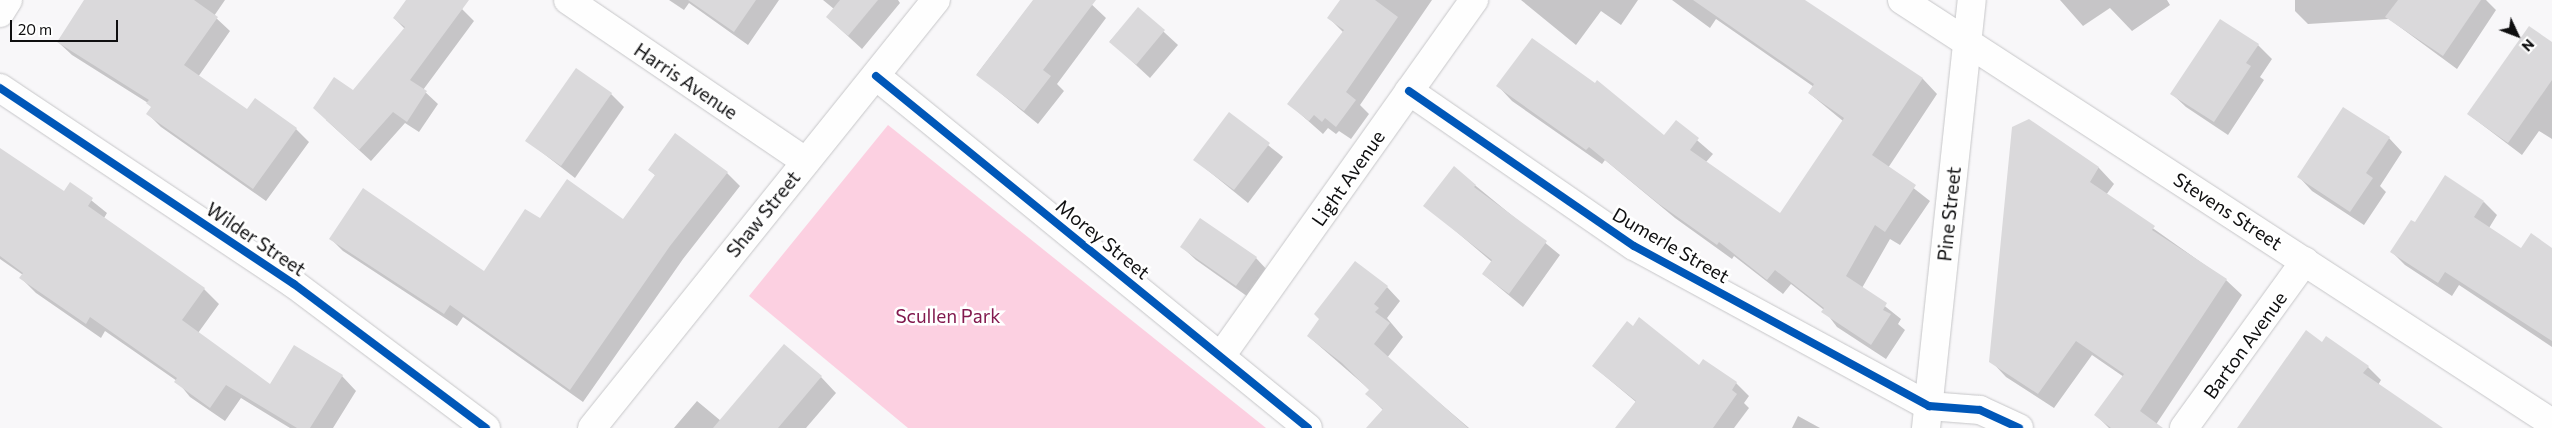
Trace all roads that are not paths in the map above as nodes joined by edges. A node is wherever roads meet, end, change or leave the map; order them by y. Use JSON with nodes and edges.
{"nodes":[{"id":1,"x":8,"y":0,"type":"edge"},
{"id":2,"x":568,"y":0,"type":"edge"},
{"id":3,"x":936,"y":0,"type":"edge"},
{"id":4,"x":1474,"y":0,"type":"edge"},
{"id":5,"x":1902,"y":0,"type":"edge"},
{"id":6,"x":1972,"y":0,"type":"edge"},
{"id":7,"x":0,"y":12,"type":"edge"},
{"id":8,"x":1968,"y":43,"type":"junction"},
{"id":9,"x":876,"y":76,"type":"junction"},
{"id":10,"x":0,"y":88,"type":"edge"},
{"id":11,"x":1409,"y":91,"type":"junction"},
{"id":12,"x":805,"y":162,"type":"junction"},
{"id":13,"x":2305,"y":261,"type":"junction"},
{"id":14,"x":1221,"y":356,"type":"junction"},
{"id":15,"x":1928,"y":417,"type":"edge"},
{"id":16,"x":2552,"y":424,"type":"edge"},
{"id":17,"x":486,"y":428,"type":"edge"},
{"id":18,"x":592,"y":428,"type":"edge"},
{"id":19,"x":1308,"y":428,"type":"edge"},
{"id":20,"x":2019,"y":428,"type":"edge"},
{"id":21,"x":2184,"y":428,"type":"edge"}],
"edges":[{"from":1,"to":7,"type":"street"},
{"from":2,"to":12,"type":"street","name":"Harris Avenue"},
{"from":3,"to":9,"type":"street","name":"Shaw Street"},
{"from":4,"to":11,"type":"street","name":"Light Avenue"},
{"from":5,"to":8,"type":"street","name":"Stevens Street"},
{"from":6,"to":8,"type":"street","name":"Pine Street"},
{"from":8,"to":13,"type":"street","name":"Stevens Street"},
{"from":8,"to":15,"type":"street","name":"Pine Street"},
{"from":9,"to":12,"type":"street","name":"Shaw Street"},
{"from":9,"to":14,"type":"street","name":"Morey Street"},
{"from":10,"to":17,"type":"street","name":"Wilder Street"},
{"from":11,"to":14,"type":"street","name":"Light Avenue"},
{"from":11,"to":15,"type":"street","name":"Dumerle Street"},
{"from":12,"to":18,"type":"street","name":"Shaw Street"},
{"from":13,"to":16,"type":"street","name":"Stevens Street"},
{"from":13,"to":21,"type":"street","name":"Barton Avenue"},
{"from":14,"to":19,"type":"street","name":"Morey Street"},
{"from":15,"to":20,"type":"street"}]}
